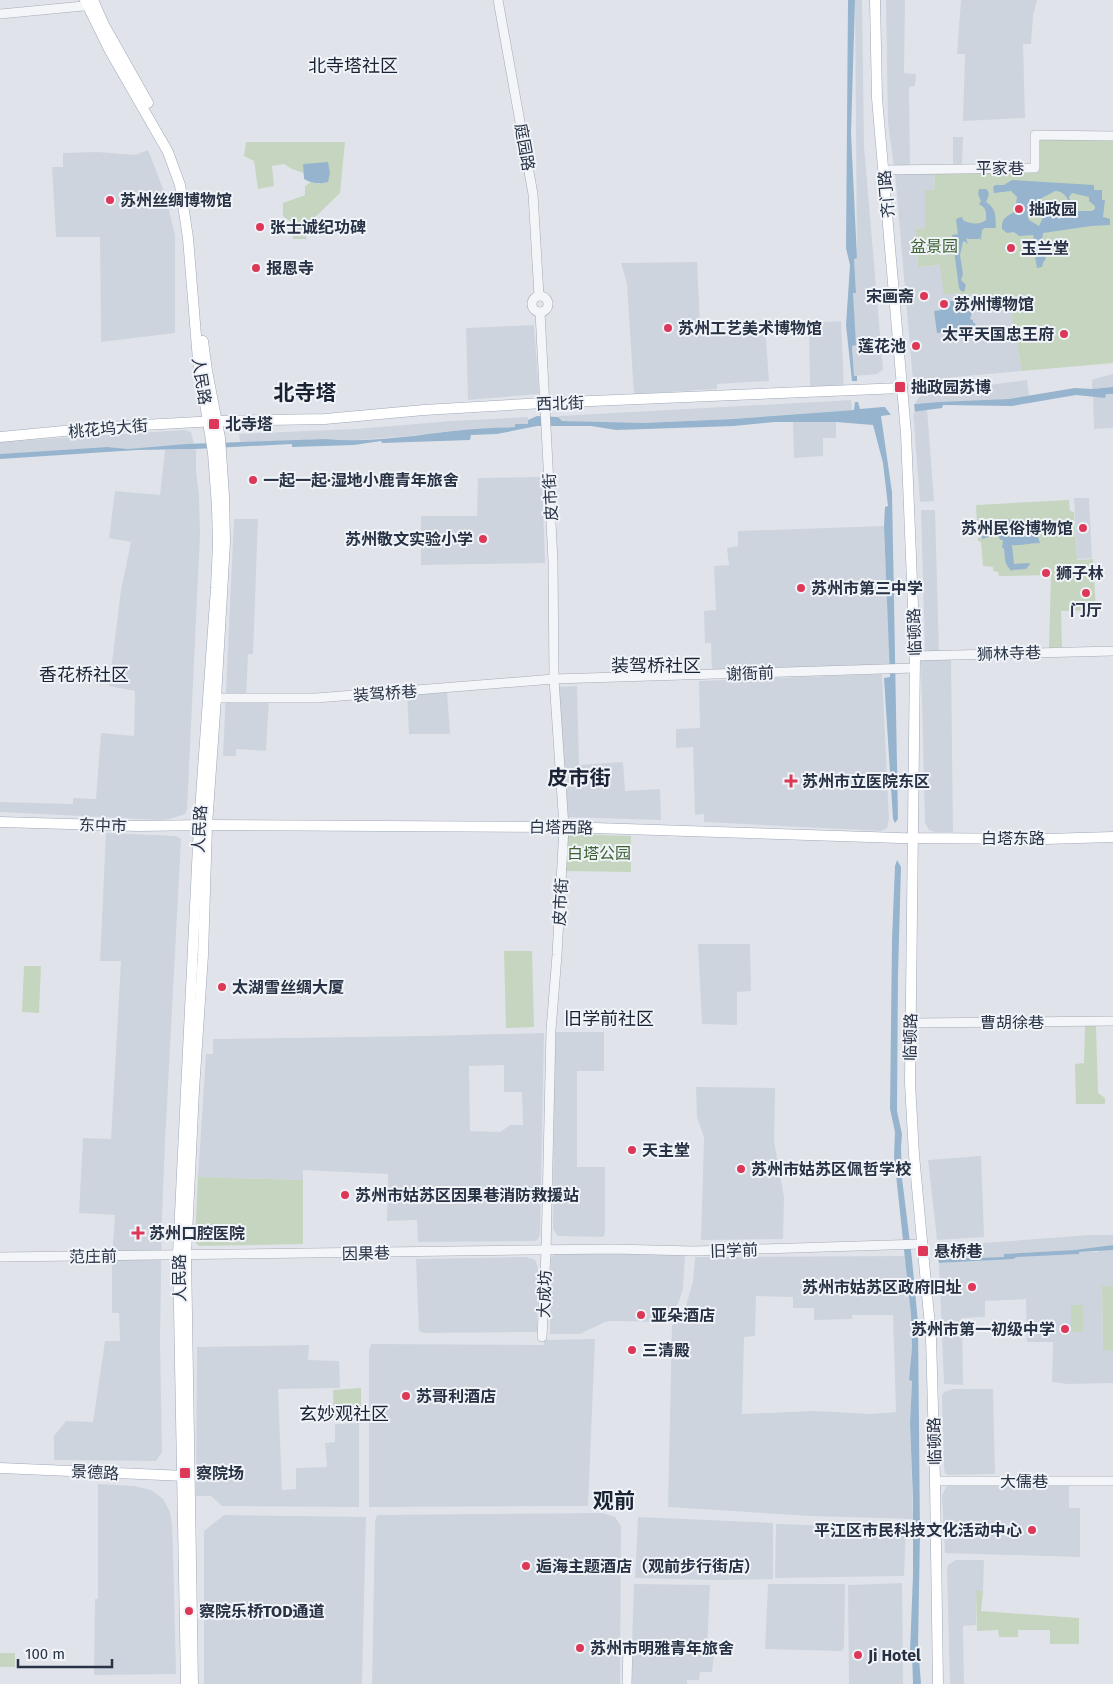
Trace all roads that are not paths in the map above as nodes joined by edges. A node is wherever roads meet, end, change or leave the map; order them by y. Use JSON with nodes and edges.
{"nodes":[{"id":1,"x":498,"y":0,"type":"edge"},
{"id":2,"x":875,"y":0,"type":"edge"},
{"id":3,"x":90,"y":3,"type":"edge"},
{"id":4,"x":0,"y":14,"type":"edge"},
{"id":5,"x":1113,"y":136,"type":"edge"},
{"id":6,"x":884,"y":170,"type":"junction"},
{"id":7,"x":902,"y":388,"type":"junction"},
{"id":8,"x":544,"y":403,"type":"junction"},
{"id":9,"x":213,"y":421,"type":"junction"},
{"id":10,"x":0,"y":437,"type":"edge"},
{"id":11,"x":217,"y":453,"type":"junction"},
{"id":12,"x":1113,"y":651,"type":"edge"},
{"id":13,"x":915,"y":656,"type":"junction"},
{"id":14,"x":916,"y":668,"type":"junction"},
{"id":15,"x":554,"y":679,"type":"junction"},
{"id":16,"x":216,"y":698,"type":"junction"},
{"id":17,"x":0,"y":822,"type":"edge"},
{"id":18,"x":203,"y":825,"type":"junction"},
{"id":19,"x":564,"y":827,"type":"junction"},
{"id":20,"x":1113,"y":837,"type":"edge"},
{"id":21,"x":914,"y":838,"type":"junction"},
{"id":22,"x":1113,"y":1021,"type":"edge"},
{"id":23,"x":911,"y":1023,"type":"junction"},
{"id":24,"x":917,"y":1244,"type":"junction"},
{"id":25,"x":546,"y":1251,"type":"junction"},
{"id":26,"x":182,"y":1255,"type":"junction"},
{"id":27,"x":0,"y":1257,"type":"edge"},
{"id":28,"x":542,"y":1337,"type":"dead end"},
{"id":29,"x":0,"y":1468,"type":"edge"},
{"id":30,"x":185,"y":1476,"type":"junction"},
{"id":31,"x":1113,"y":1480,"type":"edge"},
{"id":32,"x":935,"y":1481,"type":"junction"},
{"id":33,"x":628,"y":1646,"type":"dead end"},
{"id":34,"x":186,"y":1684,"type":"edge"},
{"id":35,"x":193,"y":1684,"type":"edge"},
{"id":36,"x":627,"y":1684,"type":"edge"},
{"id":37,"x":938,"y":1684,"type":"edge"}],
"edges":[{"from":1,"to":8,"type":"street","name":"庭园路"},
{"from":2,"to":6,"type":"main road","name":"齐门路"},
{"from":3,"to":4,"type":"street"},
{"from":3,"to":9,"type":"main road","name":"人民路"},
{"from":5,"to":6,"type":"street","name":"平家巷"},
{"from":6,"to":7,"type":"main road","name":"齐门路"},
{"from":7,"to":8,"type":"main road","name":"西北街"},
{"from":7,"to":13,"type":"main road","name":"临顿路"},
{"from":8,"to":9,"type":"main road","name":"西北街"},
{"from":8,"to":15,"type":"street","name":"皮市街"},
{"from":9,"to":10,"type":"main road","name":"桃花坞大街"},
{"from":9,"to":11,"type":"main road","name":"人民路"},
{"from":11,"to":16,"type":"main road","name":"人民路"},
{"from":11,"to":18,"type":"main road","name":"人民路"},
{"from":12,"to":13,"type":"street","name":"狮林寺巷"},
{"from":13,"to":14,"type":"main road","name":"临顿路"},
{"from":14,"to":15,"type":"street","name":"谢衙前"},
{"from":14,"to":21,"type":"main road","name":"临顿路"},
{"from":15,"to":16,"type":"street","name":"装驾桥巷"},
{"from":15,"to":19,"type":"street","name":"皮市街"},
{"from":16,"to":18,"type":"main road","name":"人民路"},
{"from":17,"to":18,"type":"main road","name":"东中市"},
{"from":18,"to":19,"type":"main road","name":"白塔西路"},
{"from":18,"to":26,"type":"main road","name":"人民路"},
{"from":19,"to":21,"type":"main road","name":"白塔西路"},
{"from":19,"to":25,"type":"street","name":"皮市街"},
{"from":20,"to":21,"type":"main road","name":"白塔东路"},
{"from":21,"to":23,"type":"main road","name":"临顿路"},
{"from":22,"to":23,"type":"street","name":"曹胡徐巷"},
{"from":23,"to":24,"type":"main road","name":"临顿路"},
{"from":24,"to":25,"type":"street","name":"旧学前"},
{"from":24,"to":32,"type":"main road","name":"临顿路"},
{"from":25,"to":26,"type":"street","name":"因果巷"},
{"from":25,"to":28,"type":"street","name":"大成坊"},
{"from":26,"to":27,"type":"street","name":"范庄前"},
{"from":26,"to":30,"type":"main road","name":"人民路"},
{"from":29,"to":30,"type":"main road","name":"景德路"},
{"from":30,"to":34,"type":"main road","name":"人民路"},
{"from":30,"to":35,"type":"main road","name":"人民路"},
{"from":31,"to":32,"type":"street","name":"大儒巷"},
{"from":32,"to":37,"type":"main road","name":"临顿路"},
{"from":33,"to":36,"type":"street"}]}
